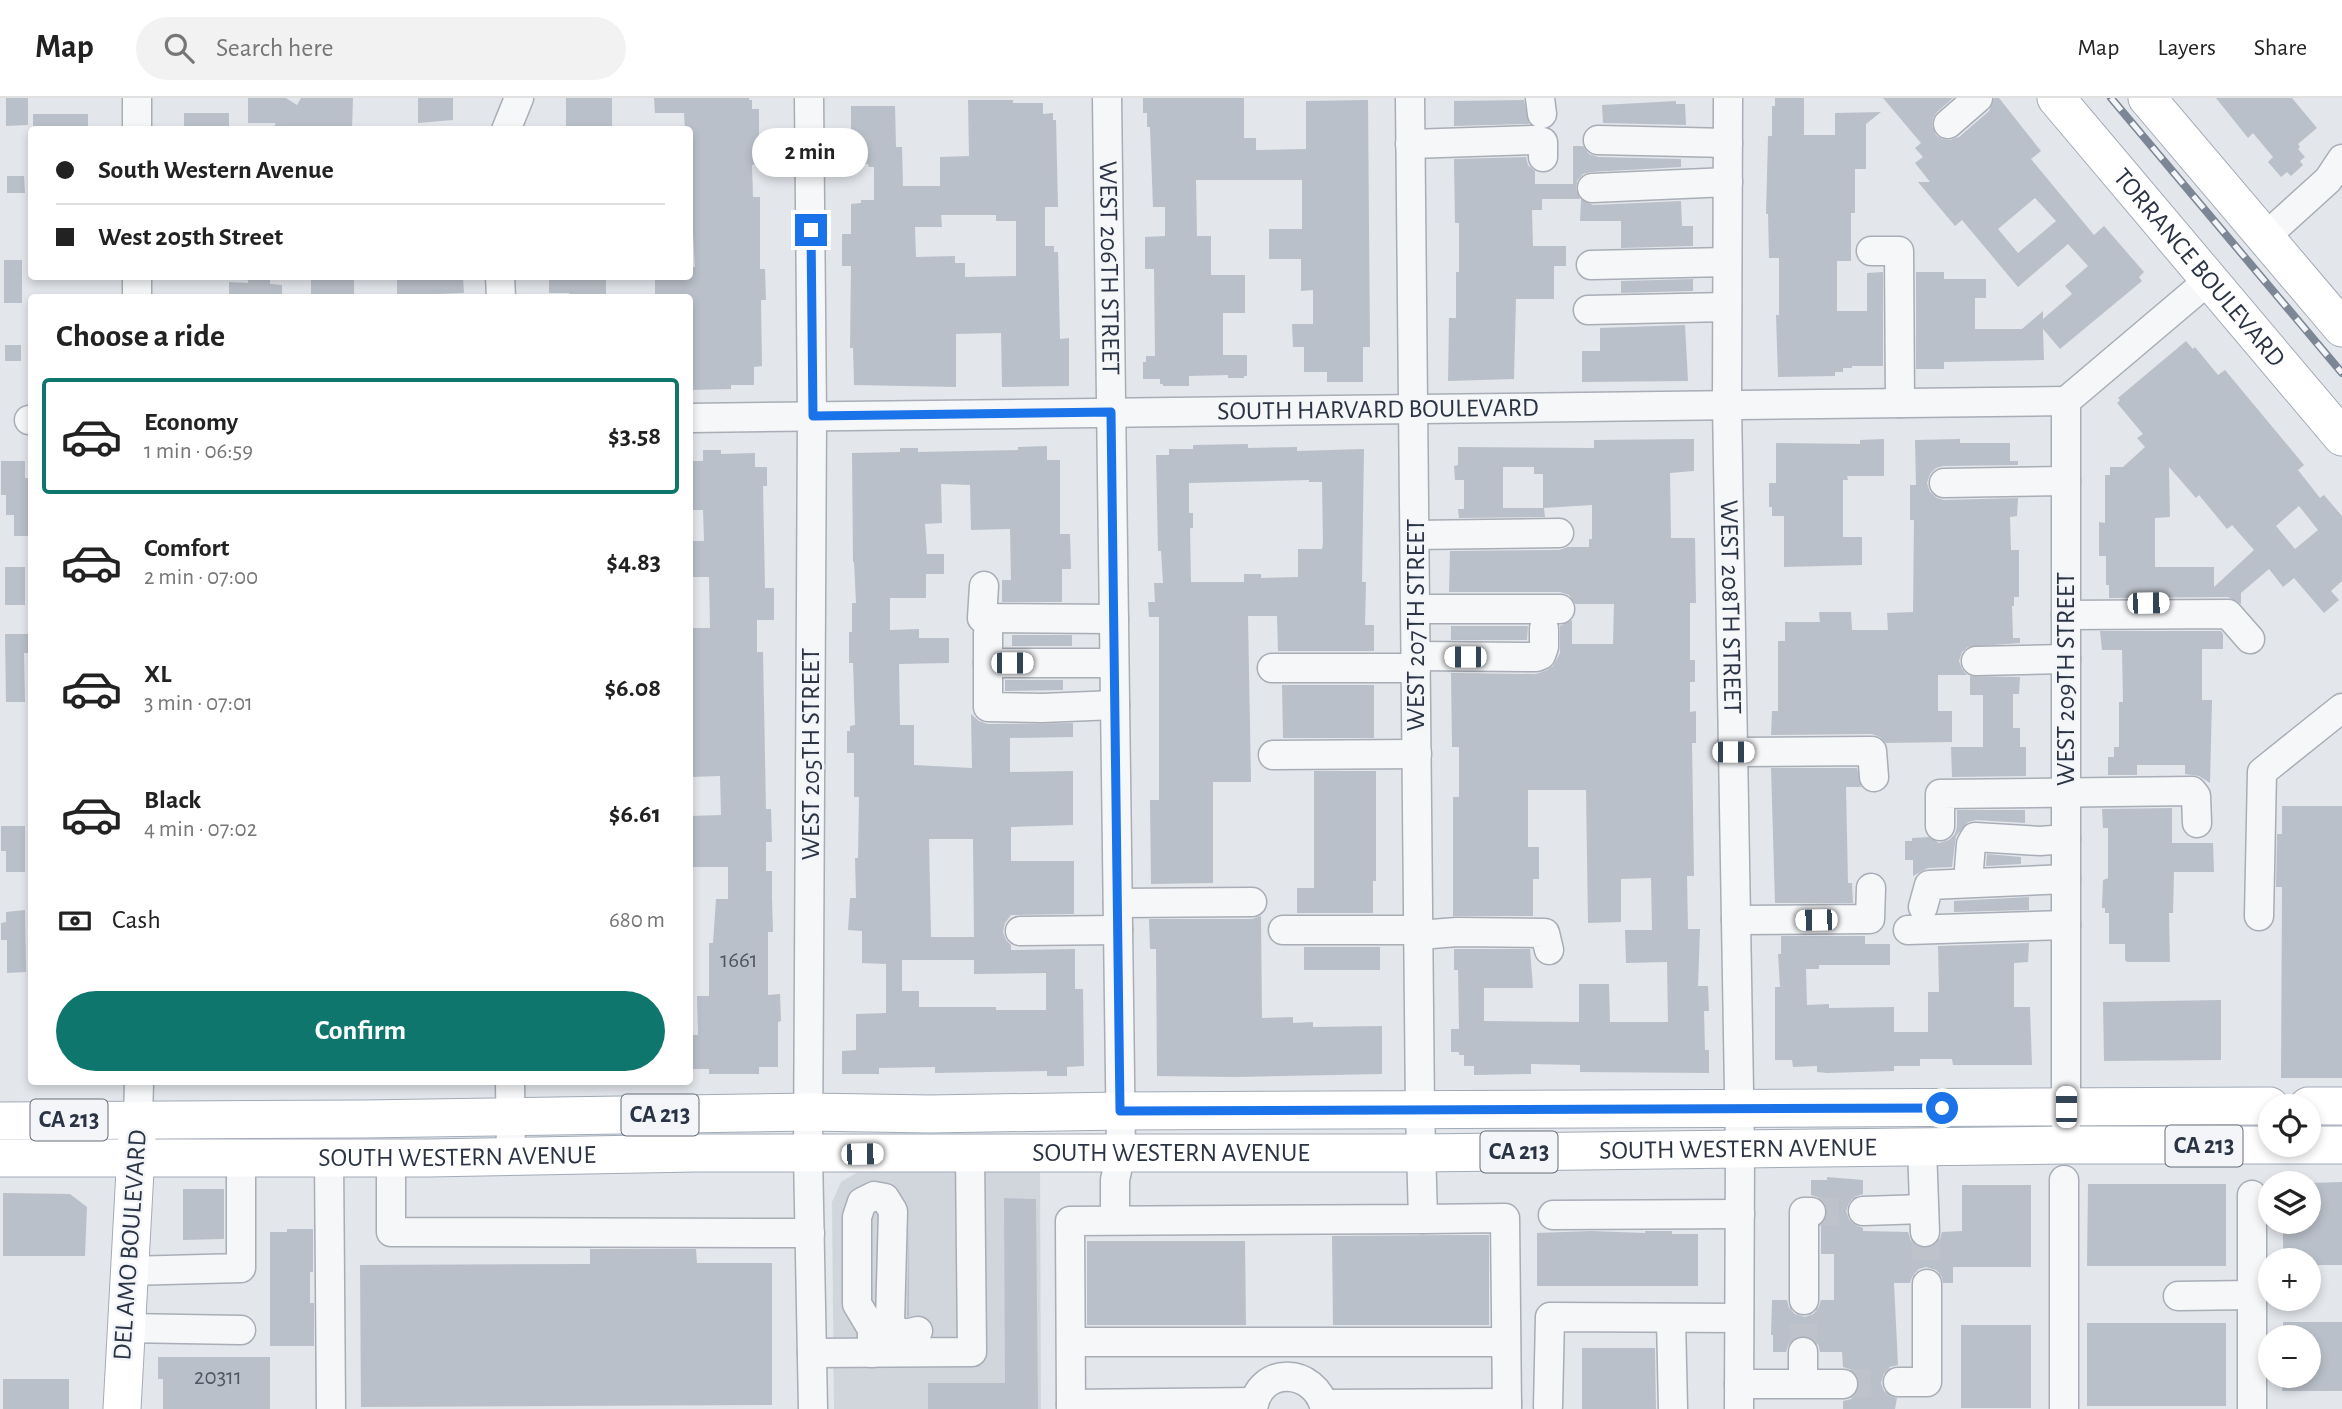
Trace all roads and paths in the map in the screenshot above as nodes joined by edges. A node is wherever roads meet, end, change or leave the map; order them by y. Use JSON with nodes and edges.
{"nodes":[{"id":1,"x":137,"y":98,"type":"edge"},
{"id":2,"x":519,"y":98,"type":"edge"},
{"id":3,"x":809,"y":98,"type":"edge"},
{"id":4,"x":1107,"y":98,"type":"edge"},
{"id":5,"x":1410,"y":98,"type":"edge"},
{"id":6,"x":1728,"y":98,"type":"edge"},
{"id":7,"x":1978,"y":98,"type":"edge"},
{"id":8,"x":2056,"y":98,"type":"edge"},
{"id":9,"x":2147,"y":98,"type":"edge"},
{"id":10,"x":1948,"y":124,"type":"dead end"},
{"id":11,"x":137,"y":126,"type":"edge"},
{"id":12,"x":508,"y":126,"type":"edge"},
{"id":13,"x":1598,"y":140,"type":"dead end"},
{"id":14,"x":1727,"y":143,"type":"junction"},
{"id":15,"x":1410,"y":145,"type":"junction"},
{"id":16,"x":1543,"y":158,"type":"dead end"},
{"id":17,"x":2342,"y":159,"type":"edge"},
{"id":18,"x":1727,"y":182,"type":"junction"},
{"id":19,"x":1592,"y":188,"type":"dead end"},
{"id":20,"x":2265,"y":237,"type":"junction"},
{"id":21,"x":1871,"y":251,"type":"dead end"},
{"id":22,"x":1727,"y":262,"type":"junction"},
{"id":23,"x":1591,"y":265,"type":"dead end"},
{"id":24,"x":2209,"y":280,"type":"junction"},
{"id":25,"x":1727,"y":307,"type":"junction"},
{"id":26,"x":1588,"y":310,"type":"dead end"},
{"id":27,"x":2342,"y":328,"type":"edge"},
{"id":28,"x":2066,"y":401,"type":"junction"},
{"id":29,"x":1900,"y":403,"type":"junction"},
{"id":30,"x":1727,"y":405,"type":"junction"},
{"id":31,"x":1414,"y":408,"type":"junction"},
{"id":32,"x":1111,"y":412,"type":"junction"},
{"id":33,"x":813,"y":416,"type":"junction"},
{"id":34,"x":693,"y":418,"type":"edge"},
{"id":35,"x":2342,"y":437,"type":"edge"},
{"id":36,"x":2066,"y":481,"type":"junction"},
{"id":37,"x":1944,"y":483,"type":"dead end"},
{"id":38,"x":1559,"y":533,"type":"dead end"},
{"id":39,"x":1415,"y":535,"type":"junction"},
{"id":40,"x":984,"y":586,"type":"dead end"},
{"id":41,"x":2169,"y":603,"type":"dead end"},
{"id":42,"x":1416,"y":609,"type":"junction"},
{"id":43,"x":2066,"y":610,"type":"junction"},
{"id":44,"x":1114,"y":619,"type":"junction"},
{"id":45,"x":988,"y":633,"type":"dead end"},
{"id":46,"x":2250,"y":639,"type":"dead end"},
{"id":47,"x":2066,"y":659,"type":"junction"},
{"id":48,"x":1976,"y":661,"type":"dead end"},
{"id":49,"x":1416,"y":662,"type":"junction"},
{"id":50,"x":988,"y":663,"type":"junction"},
{"id":51,"x":1114,"y":663,"type":"junction"},
{"id":52,"x":1272,"y":668,"type":"dead end"},
{"id":53,"x":1115,"y":705,"type":"junction"},
{"id":54,"x":2342,"y":708,"type":"edge"},
{"id":55,"x":1733,"y":752,"type":"junction"},
{"id":56,"x":1417,"y":754,"type":"junction"},
{"id":57,"x":1273,"y":755,"type":"dead end"},
{"id":58,"x":1874,"y":777,"type":"dead end"},
{"id":59,"x":2066,"y":793,"type":"junction"},
{"id":60,"x":2197,"y":823,"type":"dead end"},
{"id":61,"x":1940,"y":827,"type":"dead end"},
{"id":62,"x":2066,"y":839,"type":"junction"},
{"id":63,"x":1969,"y":869,"type":"dead end"},
{"id":64,"x":2066,"y":879,"type":"junction"},
{"id":65,"x":1871,"y":888,"type":"dead end"},
{"id":66,"x":1252,"y":902,"type":"dead end"},
{"id":67,"x":1118,"y":916,"type":"junction"},
{"id":68,"x":2259,"y":916,"type":"dead end"},
{"id":69,"x":1736,"y":920,"type":"junction"},
{"id":70,"x":2066,"y":925,"type":"junction"},
{"id":71,"x":1283,"y":930,"type":"dead end"},
{"id":72,"x":1020,"y":931,"type":"dead end"},
{"id":73,"x":1419,"y":933,"type":"junction"},
{"id":74,"x":1549,"y":950,"type":"dead end"},
{"id":75,"x":139,"y":1085,"type":"edge"},
{"id":76,"x":511,"y":1099,"type":"edge"},
{"id":77,"x":2258,"y":1106,"type":"edge"},
{"id":78,"x":2321,"y":1106,"type":"edge"},
{"id":79,"x":2342,"y":1106,"type":"edge"},
{"id":80,"x":2066,"y":1107,"type":"junction"},
{"id":81,"x":1740,"y":1110,"type":"junction"},
{"id":82,"x":1120,"y":1111,"type":"junction"},
{"id":83,"x":1420,"y":1111,"type":"junction"},
{"id":84,"x":809,"y":1112,"type":"junction"},
{"id":85,"x":138,"y":1119,"type":"junction"},
{"id":86,"x":0,"y":1121,"type":"edge"},
{"id":87,"x":2342,"y":1146,"type":"edge"},
{"id":88,"x":1922,"y":1147,"type":"junction"},
{"id":89,"x":1740,"y":1149,"type":"junction"},
{"id":90,"x":1121,"y":1152,"type":"junction"},
{"id":91,"x":970,"y":1153,"type":"junction"},
{"id":92,"x":1421,"y":1153,"type":"junction"},
{"id":93,"x":808,"y":1154,"type":"junction"},
{"id":94,"x":511,"y":1156,"type":"junction"},
{"id":95,"x":0,"y":1158,"type":"edge"},
{"id":96,"x":136,"y":1158,"type":"junction"},
{"id":97,"x":241,"y":1158,"type":"junction"},
{"id":98,"x":329,"y":1158,"type":"junction"},
{"id":99,"x":391,"y":1158,"type":"junction"},
{"id":100,"x":2065,"y":1163,"type":"junction"},
{"id":101,"x":2252,"y":1195,"type":"dead end"},
{"id":102,"x":1863,"y":1211,"type":"tunnel mouth"},
{"id":103,"x":1811,"y":1212,"type":"dead end"},
{"id":104,"x":1740,"y":1214,"type":"junction"},
{"id":105,"x":1553,"y":1215,"type":"dead end"},
{"id":106,"x":1423,"y":1219,"type":"junction"},
{"id":107,"x":1115,"y":1220,"type":"junction"},
{"id":108,"x":810,"y":1233,"type":"junction"},
{"id":109,"x":128,"y":1271,"type":"junction"},
{"id":110,"x":1927,"y":1284,"type":"tunnel mouth"},
{"id":111,"x":2252,"y":1295,"type":"junction"},
{"id":112,"x":2178,"y":1296,"type":"dead end"},
{"id":113,"x":1804,"y":1300,"type":"tunnel mouth"},
{"id":114,"x":1671,"y":1318,"type":"junction"},
{"id":115,"x":1740,"y":1318,"type":"junction"},
{"id":116,"x":125,"y":1328,"type":"junction"},
{"id":117,"x":241,"y":1330,"type":"dead end"},
{"id":118,"x":918,"y":1331,"type":"dead end"},
{"id":119,"x":1071,"y":1342,"type":"junction"},
{"id":120,"x":1292,"y":1342,"type":"junction"},
{"id":121,"x":1506,"y":1342,"type":"junction"},
{"id":122,"x":1803,"y":1352,"type":"tunnel mouth"},
{"id":123,"x":812,"y":1353,"type":"junction"},
{"id":124,"x":872,"y":1353,"type":"junction"},
{"id":125,"x":1293,"y":1377,"type":"junction"},
{"id":126,"x":1898,"y":1382,"type":"tunnel mouth"},
{"id":127,"x":1803,"y":1383,"type":"junction"},
{"id":128,"x":1843,"y":1384,"type":"tunnel mouth"},
{"id":129,"x":1738,"y":1396,"type":"edge"},
{"id":130,"x":1253,"y":1405,"type":"edge"},
{"id":131,"x":1071,"y":1406,"type":"edge"},
{"id":132,"x":1324,"y":1406,"type":"edge"},
{"id":133,"x":1507,"y":1406,"type":"edge"},
{"id":134,"x":1548,"y":1406,"type":"dead end"},
{"id":135,"x":122,"y":1409,"type":"edge"},
{"id":136,"x":331,"y":1409,"type":"edge"},
{"id":137,"x":813,"y":1409,"type":"edge"},
{"id":138,"x":1673,"y":1409,"type":"edge"},
{"id":139,"x":2064,"y":1409,"type":"edge"},
{"id":140,"x":2252,"y":1409,"type":"edge"}],
"edges":[{"from":1,"to":11,"type":"street"},
{"from":2,"to":12,"type":"street"},
{"from":3,"to":33,"type":"street","name":"WEST 205TH STREET"},
{"from":4,"to":32,"type":"street","name":"WEST 206TH STREET"},
{"from":5,"to":15,"type":"street","name":"WEST 207TH STREET"},
{"from":6,"to":14,"type":"street","name":"WEST 208TH STREET"},
{"from":7,"to":10,"type":"street"},
{"from":8,"to":24,"type":"main road","name":"TORRANCE BOULEVARD"},
{"from":9,"to":20,"type":"main road"},
{"from":13,"to":14,"type":"street"},
{"from":14,"to":18,"type":"street","name":"WEST 208TH STREET"},
{"from":15,"to":16,"type":"street"},
{"from":15,"to":31,"type":"street","name":"WEST 207TH STREET"},
{"from":17,"to":20,"type":"street"},
{"from":18,"to":19,"type":"street"},
{"from":18,"to":22,"type":"street","name":"WEST 208TH STREET"},
{"from":20,"to":27,"type":"main road"},
{"from":21,"to":29,"type":"street"},
{"from":22,"to":23,"type":"street"},
{"from":22,"to":25,"type":"street","name":"WEST 208TH STREET"},
{"from":24,"to":28,"type":"street"},
{"from":24,"to":35,"type":"main road","name":"TORRANCE BOULEVARD"},
{"from":25,"to":26,"type":"street"},
{"from":25,"to":30,"type":"street","name":"WEST 208TH STREET"},
{"from":28,"to":29,"type":"street","name":"SOUTH HARVARD BOULEVARD"},
{"from":28,"to":36,"type":"street","name":"WEST 209TH STREET"},
{"from":29,"to":30,"type":"street","name":"SOUTH HARVARD BOULEVARD"},
{"from":30,"to":31,"type":"street","name":"SOUTH HARVARD BOULEVARD"},
{"from":30,"to":55,"type":"street","name":"WEST 208TH STREET"},
{"from":31,"to":32,"type":"street","name":"SOUTH HARVARD BOULEVARD"},
{"from":31,"to":39,"type":"street","name":"WEST 207TH STREET"},
{"from":32,"to":33,"type":"street","name":"SOUTH HARVARD BOULEVARD"},
{"from":32,"to":44,"type":"street","name":"WEST 206TH STREET"},
{"from":33,"to":34,"type":"street","name":"SOUTH HARVARD BOULEVARD"},
{"from":33,"to":84,"type":"street","name":"WEST 205TH STREET"},
{"from":36,"to":37,"type":"street"},
{"from":36,"to":43,"type":"street","name":"WEST 209TH STREET"},
{"from":38,"to":39,"type":"street"},
{"from":39,"to":42,"type":"street","name":"WEST 207TH STREET"},
{"from":40,"to":44,"type":"street"},
{"from":41,"to":43,"type":"street"},
{"from":42,"to":49,"type":"street","name":"WEST 207TH STREET"},
{"from":42,"to":49,"type":"street"},
{"from":43,"to":46,"type":"street"},
{"from":43,"to":47,"type":"street","name":"WEST 209TH STREET"},
{"from":44,"to":51,"type":"street","name":"WEST 206TH STREET"},
{"from":45,"to":50,"type":"street"},
{"from":47,"to":48,"type":"street"},
{"from":47,"to":59,"type":"street","name":"WEST 209TH STREET"},
{"from":49,"to":52,"type":"street"},
{"from":49,"to":56,"type":"street","name":"WEST 207TH STREET"},
{"from":50,"to":51,"type":"street"},
{"from":50,"to":53,"type":"street"},
{"from":51,"to":53,"type":"street","name":"WEST 206TH STREET"},
{"from":53,"to":67,"type":"street","name":"WEST 206TH STREET"},
{"from":54,"to":68,"type":"street"},
{"from":55,"to":58,"type":"street"},
{"from":55,"to":69,"type":"street","name":"WEST 208TH STREET"},
{"from":56,"to":57,"type":"street"},
{"from":56,"to":73,"type":"street","name":"WEST 207TH STREET"},
{"from":59,"to":60,"type":"street"},
{"from":59,"to":61,"type":"street"},
{"from":59,"to":62,"type":"street","name":"WEST 209TH STREET"},
{"from":62,"to":63,"type":"street"},
{"from":62,"to":64,"type":"street","name":"WEST 209TH STREET"},
{"from":64,"to":70,"type":"street","name":"WEST 209TH STREET"},
{"from":64,"to":70,"type":"street"},
{"from":65,"to":69,"type":"street"},
{"from":66,"to":67,"type":"street"},
{"from":67,"to":72,"type":"street"},
{"from":67,"to":82,"type":"street","name":"WEST 206TH STREET"},
{"from":69,"to":81,"type":"street","name":"WEST 208TH STREET"},
{"from":70,"to":80,"type":"street","name":"WEST 209TH STREET"},
{"from":71,"to":73,"type":"street"},
{"from":73,"to":74,"type":"street"},
{"from":73,"to":83,"type":"street","name":"WEST 207TH STREET"},
{"from":75,"to":85,"type":"street","name":"DEL AMO BOULEVARD"},
{"from":76,"to":84,"type":"main road","name":"SOUTH WESTERN AVENUE","number":"CA 213"},
{"from":76,"to":85,"type":"main road","name":"SOUTH WESTERN AVENUE","number":"CA 213"},
{"from":76,"to":94,"type":"street"},
{"from":77,"to":80,"type":"main road","name":"SOUTH WESTERN AVENUE","number":"CA 213"},
{"from":78,"to":79,"type":"main road"},
{"from":80,"to":81,"type":"main road","name":"SOUTH WESTERN AVENUE","number":"CA 213"},
{"from":80,"to":100,"type":"street","name":"WEST 209TH STREET"},
{"from":81,"to":83,"type":"main road","name":"SOUTH WESTERN AVENUE","number":"CA 213"},
{"from":81,"to":89,"type":"street","name":"WEST 208TH STREET"},
{"from":82,"to":83,"type":"main road","name":"SOUTH WESTERN AVENUE","number":"CA 213"},
{"from":82,"to":84,"type":"main road","name":"SOUTH WESTERN AVENUE","number":"CA 213"},
{"from":82,"to":90,"type":"street","name":"WEST 206TH STREET"},
{"from":83,"to":92,"type":"street","name":"WEST 207TH STREET"},
{"from":84,"to":93,"type":"street","name":"WEST 205TH STREET"},
{"from":85,"to":86,"type":"main road","name":"SOUTH WESTERN AVENUE","number":"CA 213"},
{"from":85,"to":96,"type":"main road","name":"DEL AMO BOULEVARD"},
{"from":87,"to":100,"type":"main road","name":"SOUTH WESTERN AVENUE","number":"CA 213"},
{"from":88,"to":89,"type":"main road","name":"SOUTH WESTERN AVENUE","number":"CA 213"},
{"from":88,"to":100,"type":"main road","name":"SOUTH WESTERN AVENUE","number":"CA 213"},
{"from":88,"to":102,"type":"street"},
{"from":89,"to":92,"type":"main road","name":"SOUTH WESTERN AVENUE","number":"CA 213"},
{"from":89,"to":104,"type":"street","name":"WEST 208TH STREET"},
{"from":90,"to":91,"type":"main road","name":"SOUTH WESTERN AVENUE","number":"CA 213"},
{"from":90,"to":92,"type":"main road","name":"SOUTH WESTERN AVENUE","number":"CA 213"},
{"from":90,"to":107,"type":"street","name":"WEST 206TH STREET"},
{"from":91,"to":93,"type":"main road","name":"SOUTH WESTERN AVENUE","number":"CA 213"},
{"from":91,"to":124,"type":"street"},
{"from":92,"to":106,"type":"street","name":"WEST 207TH STREET"},
{"from":93,"to":94,"type":"main road","name":"SOUTH WESTERN AVENUE","number":"CA 213"},
{"from":93,"to":108,"type":"street","name":"WEST 205TH STREET"},
{"from":94,"to":99,"type":"main road","name":"SOUTH WESTERN AVENUE","number":"CA 213"},
{"from":95,"to":96,"type":"main road","name":"SOUTH WESTERN AVENUE","number":"CA 213"},
{"from":96,"to":97,"type":"main road","name":"SOUTH WESTERN AVENUE","number":"CA 213"},
{"from":96,"to":109,"type":"main road","name":"DEL AMO BOULEVARD"},
{"from":97,"to":98,"type":"main road","name":"SOUTH WESTERN AVENUE","number":"CA 213"},
{"from":97,"to":109,"type":"street"},
{"from":98,"to":99,"type":"main road","name":"SOUTH WESTERN AVENUE","number":"CA 213"},
{"from":98,"to":136,"type":"street"},
{"from":99,"to":108,"type":"street"},
{"from":100,"to":139,"type":"street","name":"WEST 209TH STREET"},
{"from":101,"to":111,"type":"street"},
{"from":103,"to":113,"type":"street"},
{"from":104,"to":105,"type":"street"},
{"from":104,"to":115,"type":"street","name":"WEST 208TH STREET"},
{"from":106,"to":107,"type":"street"},
{"from":106,"to":121,"type":"street"},
{"from":107,"to":119,"type":"street"},
{"from":108,"to":123,"type":"street","name":"WEST 205TH STREET"},
{"from":109,"to":116,"type":"main road","name":"DEL AMO BOULEVARD"},
{"from":110,"to":126,"type":"street"},
{"from":111,"to":112,"type":"street"},
{"from":111,"to":140,"type":"street"},
{"from":114,"to":115,"type":"street"},
{"from":114,"to":134,"type":"street"},
{"from":114,"to":138,"type":"street"},
{"from":115,"to":129,"type":"street","name":"WEST 208TH STREET"},
{"from":116,"to":117,"type":"street"},
{"from":116,"to":135,"type":"main road","name":"DEL AMO BOULEVARD"},
{"from":118,"to":124,"type":"street"},
{"from":119,"to":120,"type":"street"},
{"from":119,"to":131,"type":"street"},
{"from":120,"to":121,"type":"street"},
{"from":120,"to":125,"type":"street"},
{"from":121,"to":133,"type":"street"},
{"from":122,"to":127,"type":"street"},
{"from":123,"to":124,"type":"street"},
{"from":123,"to":137,"type":"street","name":"WEST 205TH STREET"},
{"from":125,"to":130,"type":"street"},
{"from":125,"to":132,"type":"street"},
{"from":127,"to":128,"type":"street"},
{"from":127,"to":129,"type":"street"},
{"from":130,"to":131,"type":"street"},
{"from":132,"to":133,"type":"street"}]}
